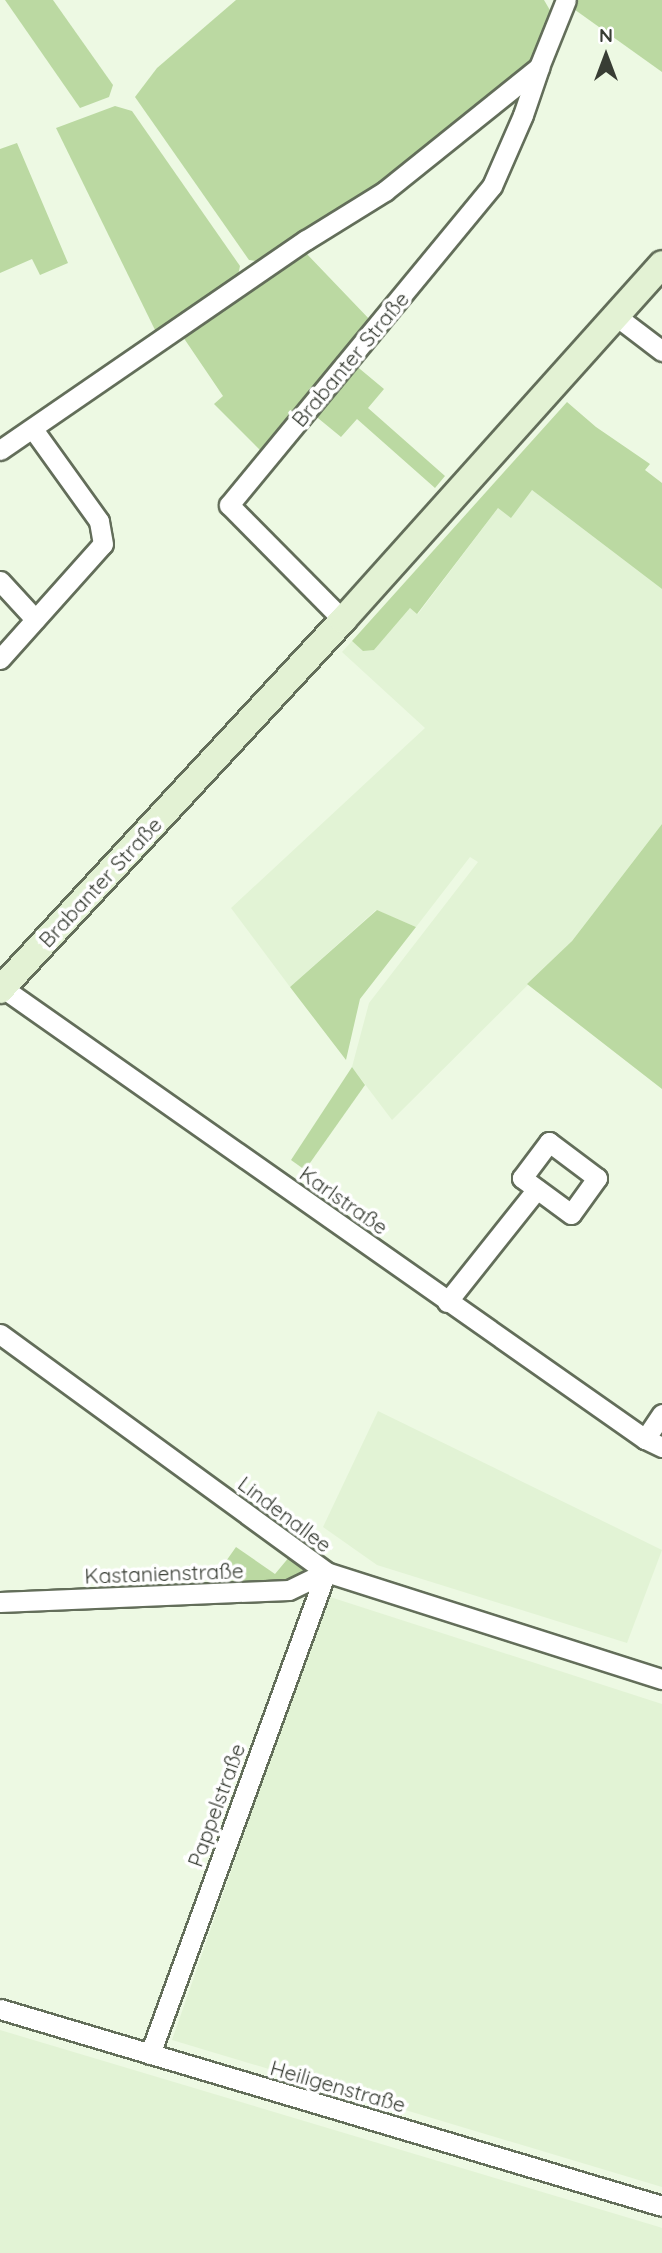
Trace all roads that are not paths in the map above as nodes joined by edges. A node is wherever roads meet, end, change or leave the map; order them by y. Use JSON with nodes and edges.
{"nodes":[{"id":1,"x":566,"y":0,"type":"edge"},
{"id":2,"x":539,"y":67,"type":"junction"},
{"id":3,"x":662,"y":264,"type":"edge"},
{"id":4,"x":616,"y":316,"type":"junction"},
{"id":5,"x":662,"y":351,"type":"edge"},
{"id":6,"x":33,"y":429,"type":"junction"},
{"id":7,"x":0,"y":450,"type":"edge"},
{"id":8,"x":0,"y":581,"type":"edge"},
{"id":9,"x":35,"y":619,"type":"junction"},
{"id":10,"x":342,"y":620,"type":"junction"},
{"id":11,"x":0,"y":659,"type":"edge"},
{"id":12,"x":1,"y":988,"type":"edge"},
{"id":13,"x":537,"y":1189,"type":"dead end"},
{"id":14,"x":447,"y":1302,"type":"junction"},
{"id":15,"x":0,"y":1334,"type":"edge"},
{"id":16,"x":662,"y":1414,"type":"edge"},
{"id":17,"x":653,"y":1443,"type":"edge"},
{"id":18,"x":326,"y":1572,"type":"junction"},
{"id":19,"x":0,"y":1602,"type":"edge"},
{"id":20,"x":662,"y":1679,"type":"edge"},
{"id":21,"x":0,"y":2009,"type":"edge"},
{"id":22,"x":150,"y":2054,"type":"junction"},
{"id":23,"x":662,"y":2206,"type":"edge"}],
"edges":[{"from":1,"to":2,"type":"street","name":"Brabanter Straße"},
{"from":2,"to":6,"type":"street","name":"Brabanter Straße"},
{"from":2,"to":10,"type":"street","name":"Brabanter Straße"},
{"from":3,"to":4,"type":"main road","name":"Brabanter Straße"},
{"from":4,"to":5,"type":"street"},
{"from":4,"to":10,"type":"main road","name":"Brabanter Straße"},
{"from":6,"to":7,"type":"street","name":"Brabanter Straße"},
{"from":6,"to":9,"type":"street"},
{"from":8,"to":9,"type":"street"},
{"from":9,"to":11,"type":"street"},
{"from":10,"to":12,"type":"main road","name":"Brabanter Straße"},
{"from":12,"to":14,"type":"street","name":"Karlstraße"},
{"from":13,"to":14,"type":"street"},
{"from":14,"to":17,"type":"street","name":"Karlstraße"},
{"from":15,"to":18,"type":"street","name":"Lindenallee"},
{"from":16,"to":17,"type":"street"},
{"from":18,"to":19,"type":"street","name":"Kastanienstraße"},
{"from":18,"to":20,"type":"street","name":"Lindenallee"},
{"from":18,"to":22,"type":"street","name":"Pappelstraße"},
{"from":21,"to":22,"type":"street","name":"Heiligenstraße"},
{"from":22,"to":23,"type":"street","name":"Heiligenstraße"}]}
